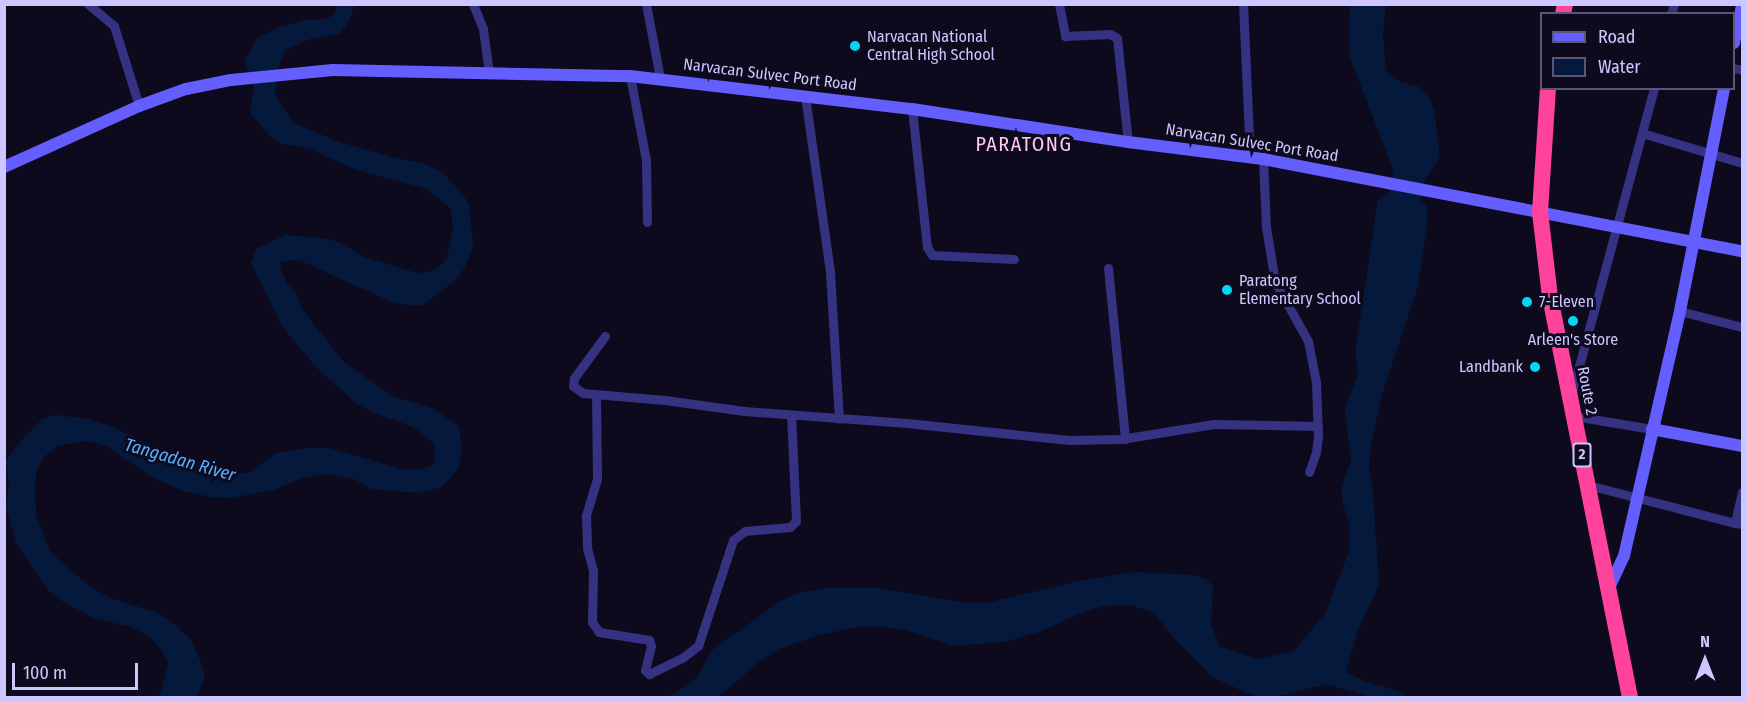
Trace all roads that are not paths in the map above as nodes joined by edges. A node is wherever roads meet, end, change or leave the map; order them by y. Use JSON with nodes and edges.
{"nodes":[{"id":1,"x":88,"y":4,"type":"edge"},
{"id":2,"x":473,"y":4,"type":"edge"},
{"id":3,"x":646,"y":4,"type":"edge"},
{"id":4,"x":1059,"y":4,"type":"edge"},
{"id":5,"x":1243,"y":4,"type":"edge"},
{"id":6,"x":1742,"y":4,"type":"edge"},
{"id":7,"x":1735,"y":38,"type":"edge"},
{"id":8,"x":489,"y":73,"type":"junction"},
{"id":9,"x":630,"y":76,"type":"junction"},
{"id":10,"x":660,"y":78,"type":"junction"},
{"id":11,"x":1548,"y":90,"type":"edge"},
{"id":12,"x":1653,"y":90,"type":"edge"},
{"id":13,"x":1724,"y":90,"type":"edge"},
{"id":14,"x":805,"y":96,"type":"junction"},
{"id":15,"x":138,"y":106,"type":"junction"},
{"id":16,"x":912,"y":109,"type":"junction"},
{"id":17,"x":1642,"y":133,"type":"junction"},
{"id":18,"x":1128,"y":142,"type":"junction"},
{"id":19,"x":1712,"y":155,"type":"junction"},
{"id":20,"x":1257,"y":158,"type":"junction"},
{"id":21,"x":1743,"y":163,"type":"edge"},
{"id":22,"x":4,"y":167,"type":"edge"},
{"id":23,"x":1540,"y":212,"type":"junction"},
{"id":24,"x":648,"y":222,"type":"dead end"},
{"id":25,"x":1617,"y":228,"type":"junction"},
{"id":26,"x":1694,"y":243,"type":"junction"},
{"id":27,"x":1743,"y":251,"type":"edge"},
{"id":28,"x":1014,"y":259,"type":"dead end"},
{"id":29,"x":1108,"y":268,"type":"dead end"},
{"id":30,"x":1680,"y":311,"type":"junction"},
{"id":31,"x":1743,"y":327,"type":"edge"},
{"id":32,"x":605,"y":336,"type":"dead end"},
{"id":33,"x":596,"y":395,"type":"junction"},
{"id":34,"x":1571,"y":397,"type":"junction"},
{"id":35,"x":791,"y":416,"type":"junction"},
{"id":36,"x":1574,"y":416,"type":"junction"},
{"id":37,"x":839,"y":418,"type":"junction"},
{"id":38,"x":1318,"y":426,"type":"junction"},
{"id":39,"x":1652,"y":429,"type":"junction"},
{"id":40,"x":1125,"y":439,"type":"junction"},
{"id":41,"x":1743,"y":446,"type":"edge"},
{"id":42,"x":1309,"y":472,"type":"dead end"},
{"id":43,"x":1588,"y":485,"type":"junction"},
{"id":44,"x":1743,"y":492,"type":"edge"},
{"id":45,"x":1636,"y":497,"type":"junction"},
{"id":46,"x":1739,"y":524,"type":"edge"},
{"id":47,"x":1609,"y":588,"type":"junction"},
{"id":48,"x":1630,"y":698,"type":"edge"}],
"edges":[{"from":1,"to":15,"type":"street"},
{"from":2,"to":8,"type":"street"},
{"from":3,"to":10,"type":"street"},
{"from":4,"to":18,"type":"street"},
{"from":5,"to":20,"type":"street"},
{"from":6,"to":7,"type":"street"},
{"from":8,"to":9,"type":"street","name":"Narvacan Sulvec Port Road"},
{"from":8,"to":15,"type":"street","name":"Narvacan Sulvec Port Road"},
{"from":9,"to":10,"type":"street","name":"Narvacan Sulvec Port Road"},
{"from":9,"to":24,"type":"street"},
{"from":10,"to":14,"type":"street","name":"Narvacan Sulvec Port Road"},
{"from":11,"to":23,"type":"highway","name":"Route 2","number":"2"},
{"from":12,"to":17,"type":"street"},
{"from":13,"to":19,"type":"street"},
{"from":14,"to":16,"type":"street","name":"Narvacan Sulvec Port Road"},
{"from":14,"to":37,"type":"street"},
{"from":15,"to":22,"type":"street","name":"Narvacan Sulvec Port Road"},
{"from":16,"to":18,"type":"street","name":"Narvacan Sulvec Port Road"},
{"from":16,"to":28,"type":"street"},
{"from":17,"to":19,"type":"street"},
{"from":17,"to":25,"type":"street"},
{"from":18,"to":20,"type":"street","name":"Narvacan Sulvec Port Road"},
{"from":19,"to":21,"type":"street"},
{"from":19,"to":26,"type":"street"},
{"from":20,"to":23,"type":"street","name":"Narvacan Sulvec Port Road"},
{"from":20,"to":38,"type":"street"},
{"from":23,"to":25,"type":"street","name":"Narvacan Sulvec Port Road"},
{"from":23,"to":34,"type":"highway","name":"Route 2","number":"2"},
{"from":25,"to":26,"type":"street","name":"Narvacan Sulvec Port Road"},
{"from":25,"to":34,"type":"street"},
{"from":26,"to":27,"type":"street","name":"Narvacan Sulvec Port Road"},
{"from":26,"to":30,"type":"street"},
{"from":29,"to":40,"type":"street"},
{"from":30,"to":31,"type":"street"},
{"from":30,"to":39,"type":"street"},
{"from":32,"to":33,"type":"street"},
{"from":33,"to":35,"type":"street"},
{"from":33,"to":35,"type":"street"},
{"from":34,"to":36,"type":"highway","name":"Route 2","number":"2"},
{"from":35,"to":37,"type":"street"},
{"from":36,"to":39,"type":"street"},
{"from":36,"to":43,"type":"highway","name":"Route 2","number":"2"},
{"from":37,"to":40,"type":"street"},
{"from":38,"to":40,"type":"street"},
{"from":38,"to":42,"type":"street"},
{"from":39,"to":41,"type":"street"},
{"from":39,"to":45,"type":"street"},
{"from":43,"to":45,"type":"street"},
{"from":43,"to":47,"type":"highway","name":"Route 2","number":"2"},
{"from":44,"to":46,"type":"street"},
{"from":45,"to":46,"type":"street"},
{"from":45,"to":47,"type":"street"},
{"from":47,"to":48,"type":"highway","name":"Route 2","number":"2"}]}
